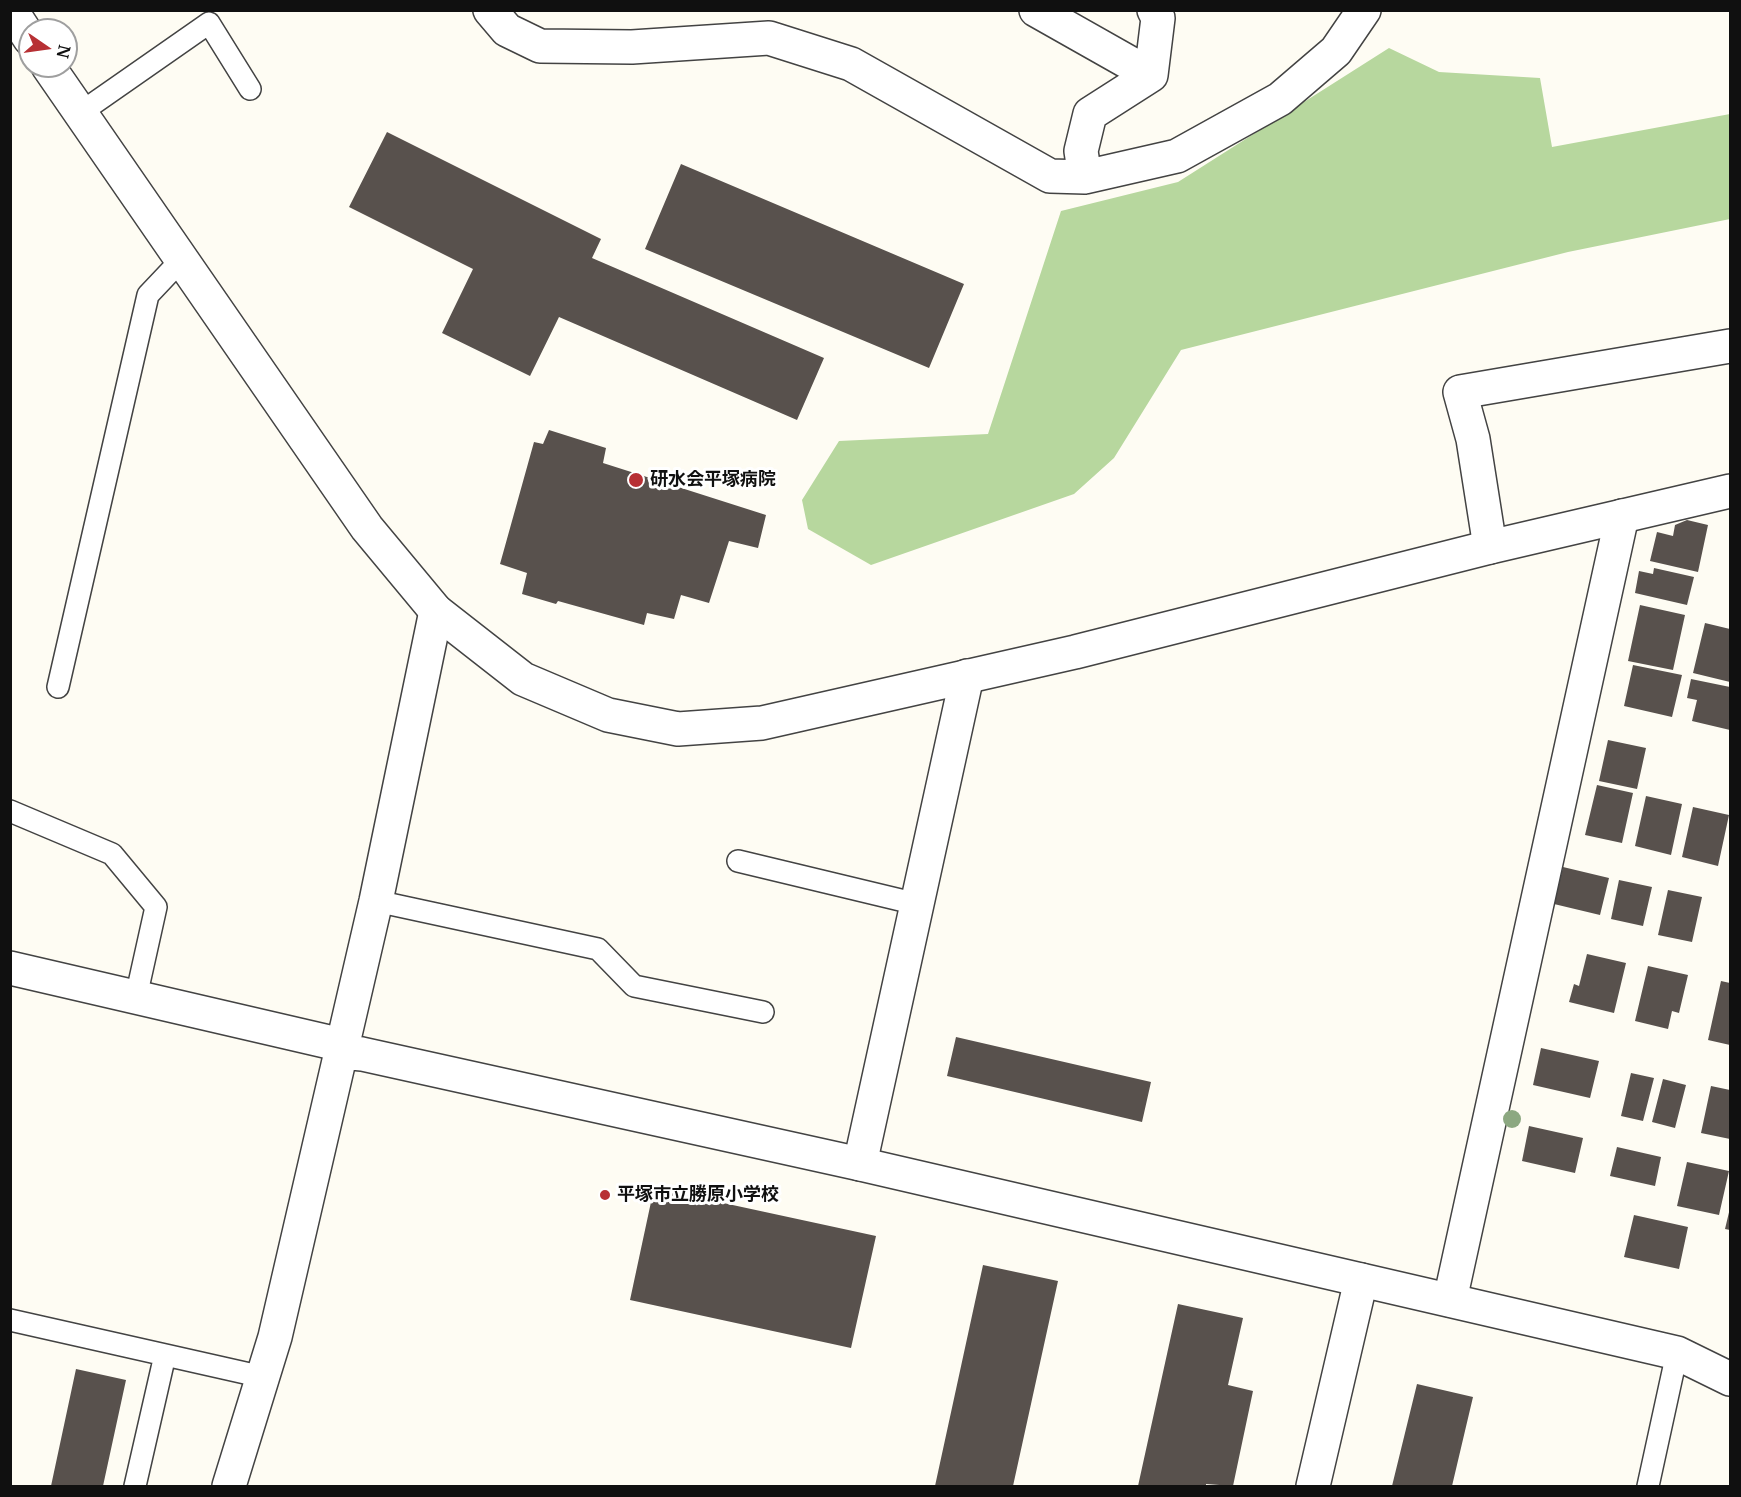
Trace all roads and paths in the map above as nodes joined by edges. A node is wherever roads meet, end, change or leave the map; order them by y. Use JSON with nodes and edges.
{"nodes":[{"id":1,"x":490,"y":10,"type":"edge"},
{"id":2,"x":1036,"y":10,"type":"edge"},
{"id":3,"x":1154,"y":10,"type":"edge"},
{"id":4,"x":1364,"y":10,"type":"edge"},
{"id":5,"x":204,"y":17,"type":"edge"},
{"id":6,"x":1151,"y":75,"type":"junction"},
{"id":7,"x":56,"y":78,"type":"edge"},
{"id":8,"x":250,"y":88,"type":"dead end"},
{"id":9,"x":80,"y":113,"type":"junction"},
{"id":10,"x":1085,"y":177,"type":"junction"},
{"id":11,"x":183,"y":258,"type":"junction"},
{"id":12,"x":1731,"y":346,"type":"edge"},
{"id":13,"x":1731,"y":491,"type":"edge"},
{"id":14,"x":1622,"y":516,"type":"junction"},
{"id":15,"x":1490,"y":547,"type":"junction"},
{"id":16,"x":436,"y":611,"type":"junction"},
{"id":17,"x":967,"y":676,"type":"junction"},
{"id":18,"x":58,"y":687,"type":"dead end"},
{"id":19,"x":10,"y":811,"type":"edge"},
{"id":20,"x":738,"y":861,"type":"dead end"},
{"id":21,"x":376,"y":901,"type":"junction"},
{"id":22,"x":917,"y":904,"type":"junction"},
{"id":23,"x":10,"y":969,"type":"edge"},
{"id":24,"x":136,"y":997,"type":"junction"},
{"id":25,"x":763,"y":1012,"type":"dead end"},
{"id":26,"x":341,"y":1049,"type":"junction"},
{"id":27,"x":860,"y":1164,"type":"junction"},
{"id":28,"x":1361,"y":1280,"type":"junction"},
{"id":29,"x":1450,"y":1300,"type":"junction"},
{"id":30,"x":10,"y":1320,"type":"edge"},
{"id":31,"x":1677,"y":1353,"type":"junction"},
{"id":32,"x":165,"y":1355,"type":"junction"},
{"id":33,"x":263,"y":1377,"type":"junction"},
{"id":34,"x":1731,"y":1379,"type":"edge"},
{"id":35,"x":135,"y":1486,"type":"edge"},
{"id":36,"x":229,"y":1486,"type":"edge"},
{"id":37,"x":1313,"y":1486,"type":"edge"},
{"id":38,"x":1648,"y":1486,"type":"edge"}],
"edges":[{"from":1,"to":10,"type":"street"},
{"from":2,"to":6,"type":"street"},
{"from":3,"to":6,"type":"street"},
{"from":4,"to":10,"type":"street"},
{"from":5,"to":8,"type":"lane"},
{"from":5,"to":9,"type":"lane"},
{"from":6,"to":10,"type":"street"},
{"from":7,"to":9,"type":"street"},
{"from":9,"to":11,"type":"street"},
{"from":11,"to":16,"type":"street"},
{"from":11,"to":18,"type":"lane"},
{"from":12,"to":15,"type":"street"},
{"from":13,"to":14,"type":"street"},
{"from":14,"to":15,"type":"street"},
{"from":14,"to":29,"type":"street"},
{"from":15,"to":17,"type":"street"},
{"from":16,"to":17,"type":"street"},
{"from":16,"to":21,"type":"street"},
{"from":17,"to":22,"type":"street"},
{"from":19,"to":24,"type":"lane"},
{"from":20,"to":22,"type":"lane"},
{"from":21,"to":25,"type":"lane"},
{"from":21,"to":26,"type":"street"},
{"from":22,"to":27,"type":"street"},
{"from":23,"to":24,"type":"street"},
{"from":24,"to":26,"type":"street"},
{"from":26,"to":27,"type":"street"},
{"from":26,"to":33,"type":"street"},
{"from":27,"to":28,"type":"street"},
{"from":28,"to":29,"type":"street"},
{"from":28,"to":37,"type":"street"},
{"from":29,"to":31,"type":"street"},
{"from":30,"to":32,"type":"lane"},
{"from":31,"to":34,"type":"street"},
{"from":31,"to":38,"type":"lane"},
{"from":32,"to":33,"type":"lane"},
{"from":32,"to":35,"type":"lane"},
{"from":33,"to":36,"type":"street"}]}
